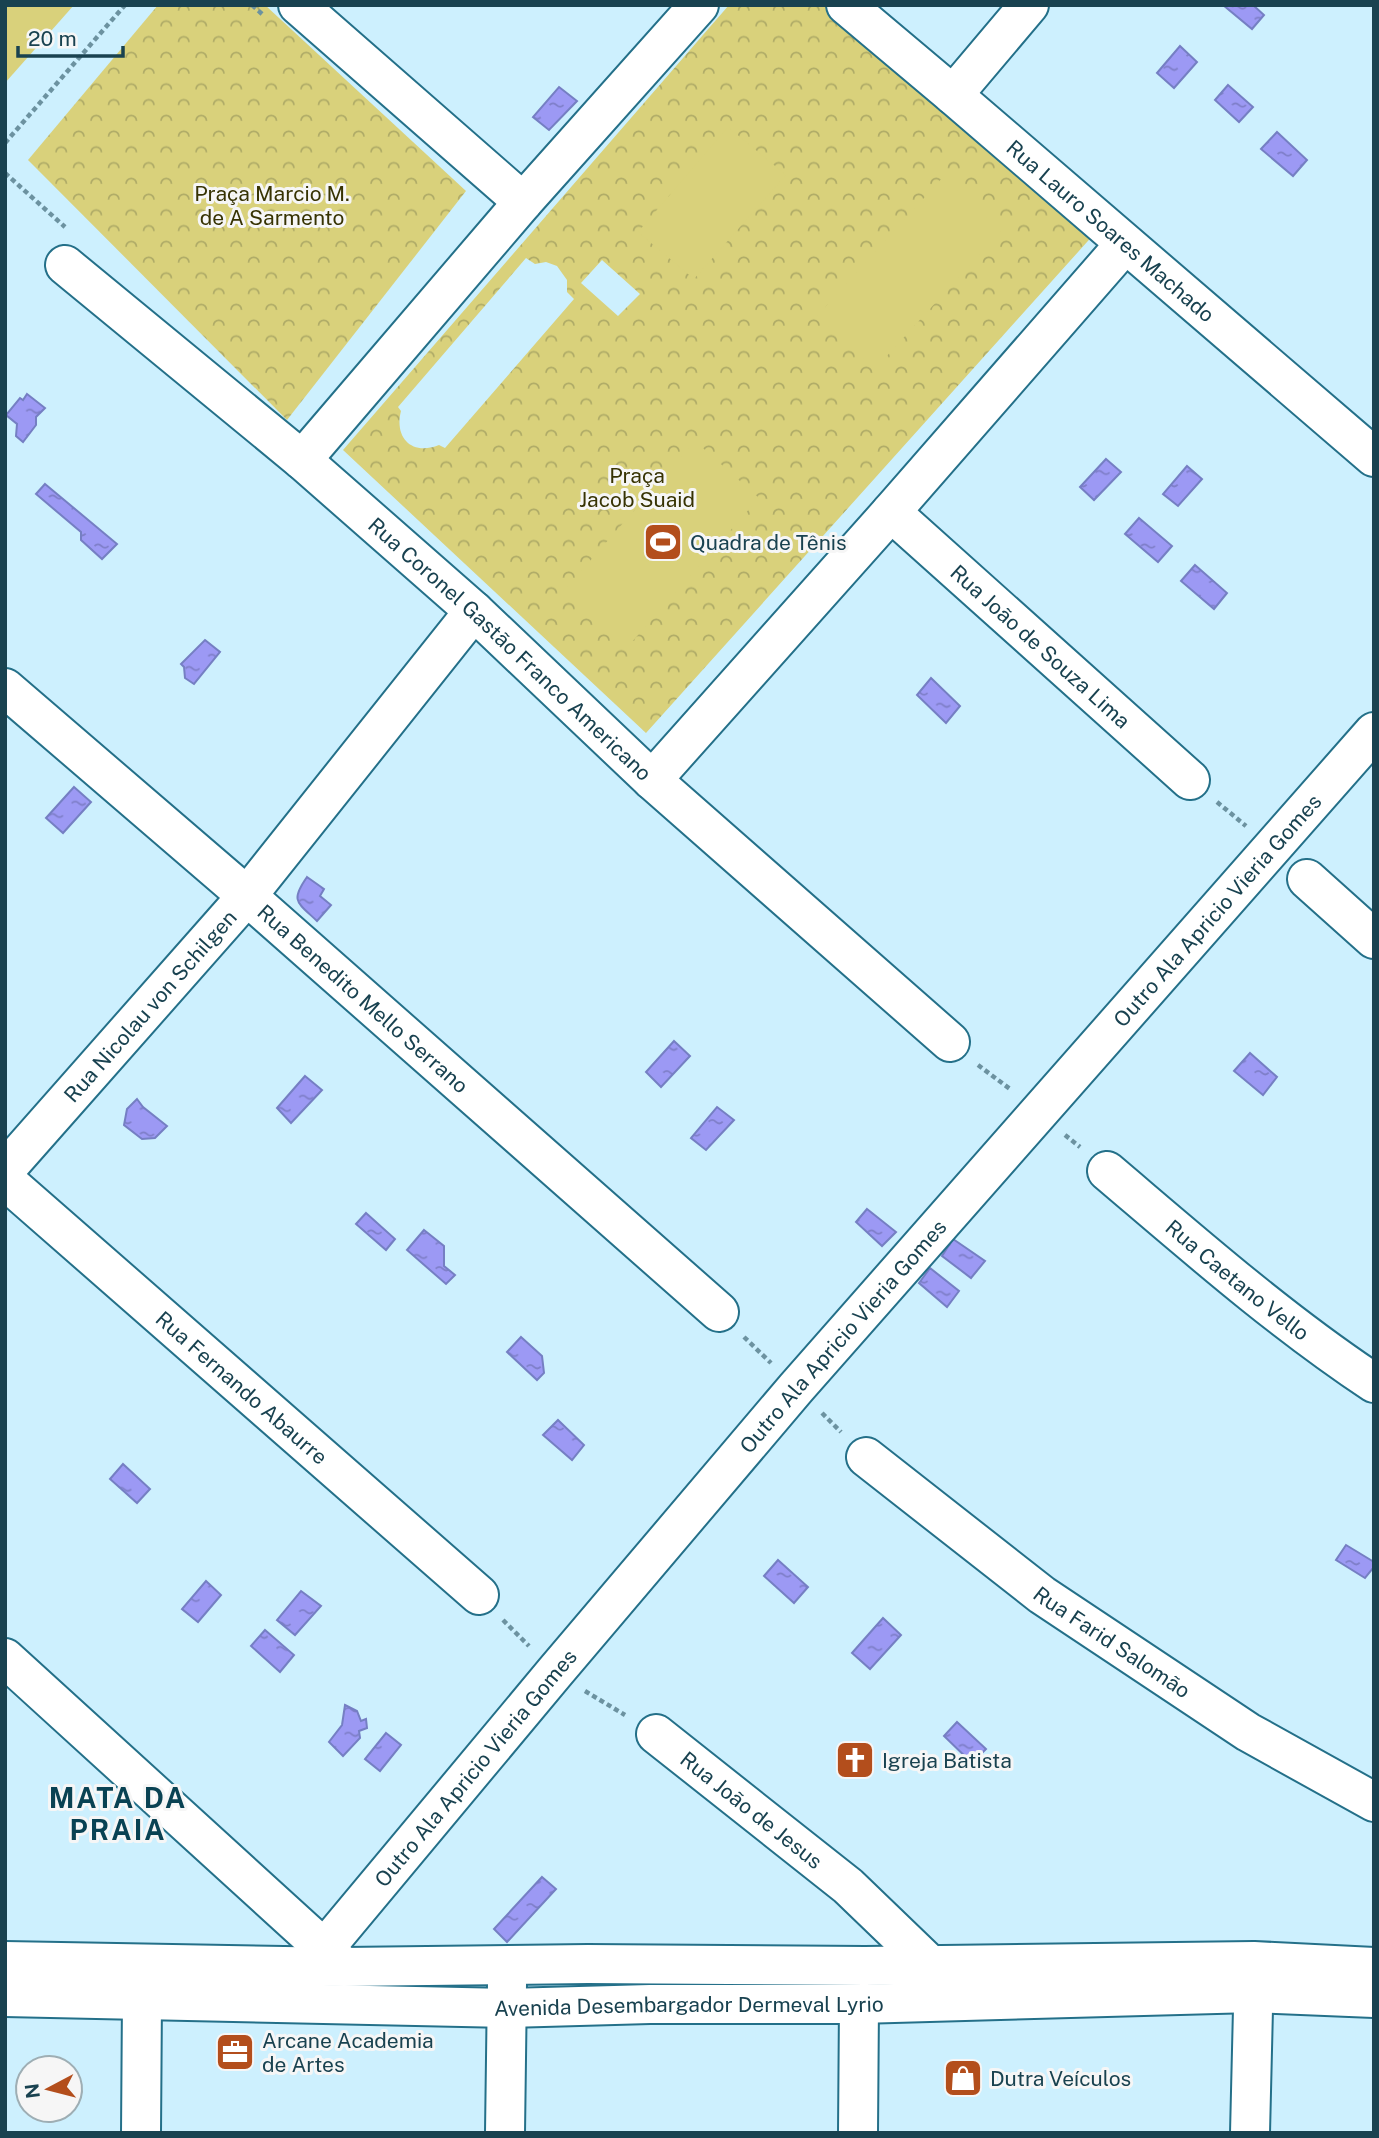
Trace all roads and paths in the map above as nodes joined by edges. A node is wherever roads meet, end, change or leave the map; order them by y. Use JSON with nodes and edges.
{"nodes":[{"id":1,"x":125,"y":5,"type":"edge"},
{"id":2,"x":252,"y":5,"type":"edge"},
{"id":3,"x":699,"y":5,"type":"edge"},
{"id":4,"x":846,"y":5,"type":"edge"},
{"id":5,"x":1029,"y":5,"type":"edge"},
{"id":6,"x":280,"y":10,"type":"edge"},
{"id":7,"x":953,"y":94,"type":"junction"},
{"id":8,"x":5,"y":143,"type":"edge"},
{"id":9,"x":5,"y":173,"type":"edge"},
{"id":10,"x":523,"y":202,"type":"junction"},
{"id":11,"x":65,"y":228,"type":"dead end"},
{"id":12,"x":1125,"y":244,"type":"junction"},
{"id":13,"x":65,"y":265,"type":"dead end"},
{"id":14,"x":1374,"y":457,"type":"edge"},
{"id":15,"x":302,"y":460,"type":"junction"},
{"id":16,"x":891,"y":512,"type":"junction"},
{"id":17,"x":474,"y":611,"type":"junction"},
{"id":18,"x":5,"y":688,"type":"edge"},
{"id":19,"x":1374,"y":732,"type":"edge"},
{"id":20,"x":652,"y":780,"type":"junction"},
{"id":21,"x":1190,"y":780,"type":"dead end"},
{"id":22,"x":1307,"y":879,"type":"dead end"},
{"id":23,"x":247,"y":896,"type":"junction"},
{"id":24,"x":1374,"y":939,"type":"edge"},
{"id":25,"x":950,"y":1042,"type":"dead end"},
{"id":26,"x":5,"y":1170,"type":"edge"},
{"id":27,"x":1107,"y":1171,"type":"dead end"},
{"id":28,"x":5,"y":1180,"type":"edge"},
{"id":29,"x":719,"y":1312,"type":"dead end"},
{"id":30,"x":1374,"y":1383,"type":"edge"},
{"id":31,"x":866,"y":1457,"type":"dead end"},
{"id":32,"x":479,"y":1595,"type":"dead end"},
{"id":33,"x":5,"y":1658,"type":"edge"},
{"id":34,"x":656,"y":1734,"type":"dead end"},
{"id":35,"x":1374,"y":1802,"type":"edge"},
{"id":36,"x":848,"y":1886,"type":"junction"},
{"id":37,"x":334,"y":1958,"type":"junction"},
{"id":38,"x":5,"y":1961,"type":"edge"},
{"id":39,"x":588,"y":1964,"type":"junction"},
{"id":40,"x":929,"y":1964,"type":"junction"},
{"id":41,"x":513,"y":1965,"type":"junction"},
{"id":42,"x":865,"y":1966,"type":"junction"},
{"id":43,"x":1374,"y":1967,"type":"edge"},
{"id":44,"x":1253,"y":1977,"type":"junction"},
{"id":45,"x":5,"y":1997,"type":"edge"},
{"id":46,"x":1374,"y":1998,"type":"edge"},
{"id":47,"x":142,"y":1999,"type":"junction"},
{"id":48,"x":859,"y":2004,"type":"junction"},
{"id":49,"x":590,"y":2006,"type":"junction"},
{"id":50,"x":508,"y":2008,"type":"junction"},
{"id":51,"x":141,"y":2133,"type":"edge"},
{"id":52,"x":505,"y":2133,"type":"edge"},
{"id":53,"x":858,"y":2133,"type":"edge"},
{"id":54,"x":1250,"y":2133,"type":"edge"}],
"edges":[{"from":1,"to":8,"type":"path"},
{"from":2,"to":6,"type":"path"},
{"from":3,"to":10,"type":"street"},
{"from":4,"to":7,"type":"street","name":"Rua Lauro Soares Machado"},
{"from":5,"to":7,"type":"street"},
{"from":6,"to":10,"type":"street"},
{"from":7,"to":12,"type":"street","name":"Rua Lauro Soares Machado"},
{"from":9,"to":11,"type":"path"},
{"from":10,"to":15,"type":"street"},
{"from":12,"to":14,"type":"street","name":"Rua Lauro Soares Machado"},
{"from":12,"to":16,"type":"street"},
{"from":13,"to":15,"type":"street","name":"Rua Coronel Gastão Franco Americano"},
{"from":15,"to":17,"type":"street","name":"Rua Coronel Gastão Franco Americano"},
{"from":16,"to":20,"type":"street"},
{"from":16,"to":21,"type":"street","name":"Rua João de Souza Lima"},
{"from":17,"to":20,"type":"street","name":"Rua Coronel Gastão Franco Americano"},
{"from":17,"to":23,"type":"street","name":"Rua Nicolau von Schilgen"},
{"from":18,"to":23,"type":"street","name":"Rua Benedito Mello Serrano"},
{"from":19,"to":37,"type":"street","name":"Outro Ala Apricio Vieria Gomes"},
{"from":20,"to":25,"type":"street","name":"Rua Coronel Gastão Franco Americano"},
{"from":22,"to":24,"type":"street"},
{"from":23,"to":26,"type":"street","name":"Rua Nicolau von Schilgen"},
{"from":23,"to":29,"type":"street","name":"Rua Benedito Mello Serrano"},
{"from":27,"to":30,"type":"street","name":"Rua Caetano Vello"},
{"from":28,"to":32,"type":"street","name":"Rua Fernando Abaurre"},
{"from":31,"to":35,"type":"street","name":"Rua Farid Salomão"},
{"from":33,"to":37,"type":"street"},
{"from":34,"to":36,"type":"street","name":"Rua João de Jesus"},
{"from":36,"to":40,"type":"street","name":"Rua João de Jesus"},
{"from":36,"to":42,"type":"street"},
{"from":37,"to":38,"type":"street","name":"Avenida Desembargador Dermeval Lyrio"},
{"from":37,"to":41,"type":"street","name":"Avenida Desembargador Dermeval Lyrio"},
{"from":39,"to":41,"type":"street","name":"Avenida Desembargador Dermeval Lyrio"},
{"from":39,"to":42,"type":"street","name":"Avenida Desembargador Dermeval Lyrio"},
{"from":39,"to":49,"type":"street"},
{"from":40,"to":42,"type":"street","name":"Avenida Desembargador Dermeval Lyrio"},
{"from":40,"to":44,"type":"street","name":"Avenida Desembargador Dermeval Lyrio"},
{"from":41,"to":50,"type":"street"},
{"from":43,"to":44,"type":"street","name":"Avenida Desembargador Dermeval Lyrio"},
{"from":44,"to":46,"type":"street","name":"Avenida Desembargador Dermeval Lyrio"},
{"from":44,"to":48,"type":"street","name":"Avenida Desembargador Dermeval Lyrio"},
{"from":44,"to":54,"type":"street"},
{"from":45,"to":47,"type":"street","name":"Avenida Desembargador Dermeval Lyrio"},
{"from":47,"to":50,"type":"street","name":"Avenida Desembargador Dermeval Lyrio"},
{"from":47,"to":51,"type":"street"},
{"from":48,"to":49,"type":"street","name":"Avenida Desembargador Dermeval Lyrio"},
{"from":48,"to":53,"type":"street"},
{"from":49,"to":50,"type":"street","name":"Avenida Desembargador Dermeval Lyrio"},
{"from":50,"to":52,"type":"street"}]}
